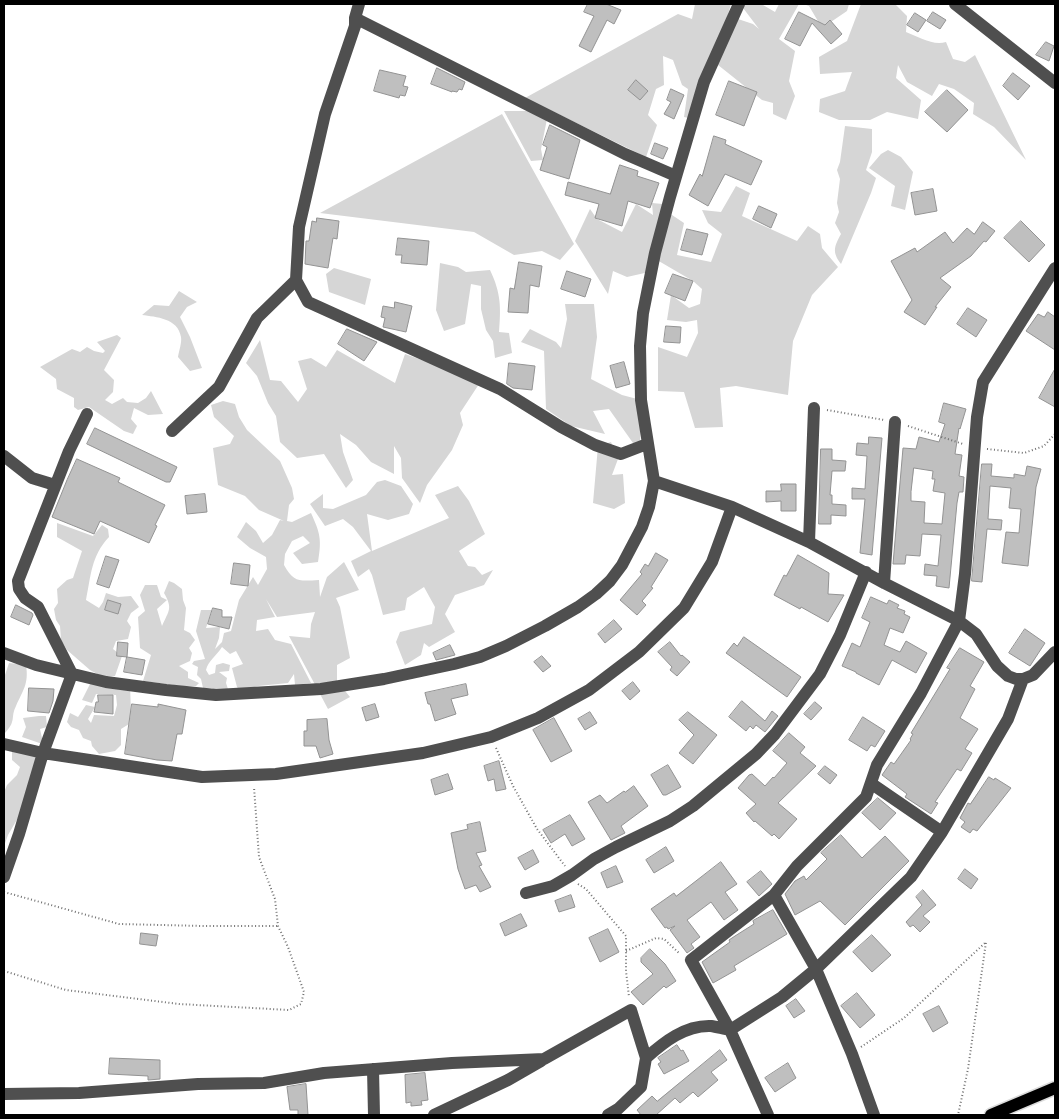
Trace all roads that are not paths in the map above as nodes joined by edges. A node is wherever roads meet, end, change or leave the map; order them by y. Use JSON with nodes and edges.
{"nodes":[{"id":1,"x":359,"y":4,"type":"edge"},
{"id":2,"x":739,"y":4,"type":"edge"},
{"id":3,"x":955,"y":4,"type":"edge"},
{"id":4,"x":355,"y":18,"type":"junction"},
{"id":5,"x":1055,"y":83,"type":"edge"},
{"id":6,"x":676,"y":176,"type":"junction"},
{"id":7,"x":1055,"y":268,"type":"edge"},
{"id":8,"x":296,"y":280,"type":"junction"},
{"id":9,"x":814,"y":408,"type":"road end"},
{"id":10,"x":88,"y":414,"type":"dead end"},
{"id":11,"x":895,"y":422,"type":"road end"},
{"id":12,"x":172,"y":430,"type":"dead end"},
{"id":13,"x":648,"y":444,"type":"junction"},
{"id":14,"x":4,"y":456,"type":"edge"},
{"id":15,"x":654,"y":481,"type":"junction"},
{"id":16,"x":55,"y":485,"type":"junction"},
{"id":17,"x":732,"y":507,"type":"junction"},
{"id":18,"x":809,"y":542,"type":"junction"},
{"id":19,"x":866,"y":572,"type":"junction"},
{"id":20,"x":884,"y":583,"type":"junction"},
{"id":21,"x":959,"y":621,"type":"junction"},
{"id":22,"x":1055,"y":652,"type":"edge"},
{"id":23,"x":4,"y":653,"type":"edge"},
{"id":24,"x":72,"y":674,"type":"junction"},
{"id":25,"x":1023,"y":679,"type":"junction"},
{"id":26,"x":4,"y":744,"type":"edge"},
{"id":27,"x":43,"y":753,"type":"junction"},
{"id":28,"x":872,"y":784,"type":"junction"},
{"id":29,"x":942,"y":832,"type":"junction"},
{"id":30,"x":4,"y":877,"type":"edge"},
{"id":31,"x":526,"y":893,"type":"dead end"},
{"id":32,"x":774,"y":895,"type":"junction"},
{"id":33,"x":816,"y":969,"type":"junction"},
{"id":34,"x":730,"y":1030,"type":"junction"},
{"id":35,"x":646,"y":1058,"type":"junction"},
{"id":36,"x":544,"y":1059,"type":"junction"},
{"id":37,"x":373,"y":1069,"type":"junction"},
{"id":38,"x":1055,"y":1088,"type":"edge"},
{"id":39,"x":4,"y":1094,"type":"edge"},
{"id":40,"x":616,"y":1113,"type":"edge"},
{"id":41,"x":374,"y":1115,"type":"edge"},
{"id":42,"x":434,"y":1115,"type":"edge"},
{"id":43,"x":767,"y":1115,"type":"edge"},
{"id":44,"x":874,"y":1115,"type":"edge"},
{"id":45,"x":991,"y":1115,"type":"edge"}],
"edges":[{"from":1,"to":4,"type":"street"},
{"from":2,"to":6,"type":"street"},
{"from":3,"to":5,"type":"street"},
{"from":4,"to":6,"type":"street"},
{"from":4,"to":8,"type":"street"},
{"from":6,"to":13,"type":"street"},
{"from":7,"to":21,"type":"street"},
{"from":8,"to":12,"type":"street"},
{"from":8,"to":13,"type":"street"},
{"from":9,"to":18,"type":"street"},
{"from":10,"to":16,"type":"street"},
{"from":11,"to":20,"type":"street"},
{"from":13,"to":15,"type":"street"},
{"from":14,"to":16,"type":"street"},
{"from":15,"to":17,"type":"street"},
{"from":15,"to":24,"type":"street"},
{"from":16,"to":24,"type":"street"},
{"from":17,"to":18,"type":"street"},
{"from":17,"to":27,"type":"street"},
{"from":18,"to":19,"type":"street"},
{"from":19,"to":20,"type":"street"},
{"from":19,"to":31,"type":"street"},
{"from":20,"to":21,"type":"street"},
{"from":21,"to":25,"type":"street"},
{"from":21,"to":28,"type":"street"},
{"from":22,"to":25,"type":"street"},
{"from":23,"to":24,"type":"street"},
{"from":24,"to":27,"type":"street"},
{"from":25,"to":29,"type":"street"},
{"from":26,"to":27,"type":"street"},
{"from":27,"to":30,"type":"street"},
{"from":28,"to":29,"type":"street"},
{"from":28,"to":32,"type":"street"},
{"from":29,"to":33,"type":"street"},
{"from":32,"to":33,"type":"street"},
{"from":32,"to":34,"type":"street"},
{"from":33,"to":34,"type":"street"},
{"from":33,"to":44,"type":"street"},
{"from":34,"to":35,"type":"street"},
{"from":34,"to":43,"type":"street"},
{"from":35,"to":36,"type":"street"},
{"from":35,"to":40,"type":"street"},
{"from":36,"to":37,"type":"street"},
{"from":36,"to":42,"type":"street"},
{"from":37,"to":39,"type":"street"},
{"from":37,"to":41,"type":"street"},
{"from":38,"to":45,"type":"main road"}]}
